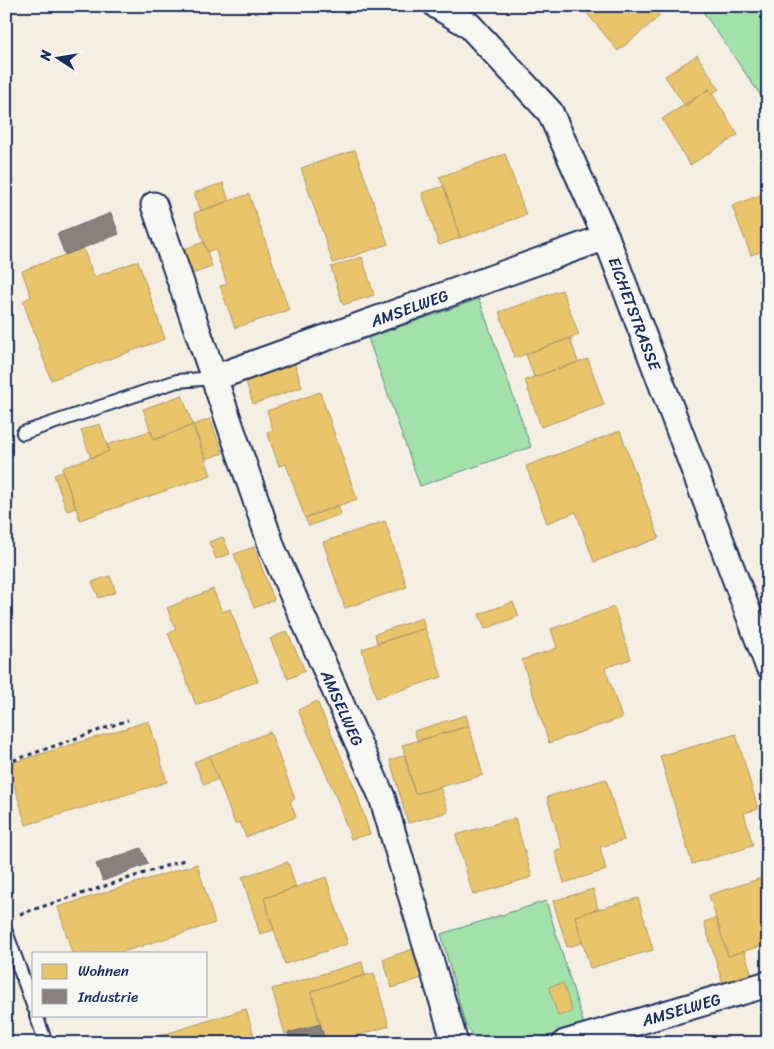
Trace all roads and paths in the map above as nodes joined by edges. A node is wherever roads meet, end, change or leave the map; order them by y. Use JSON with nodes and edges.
{"nodes":[{"id":1,"x":437,"y":6,"type":"edge"},
{"id":2,"x":154,"y":205,"type":"dead end"},
{"id":3,"x":606,"y":237,"type":"junction"},
{"id":4,"x":214,"y":378,"type":"junction"},
{"id":5,"x":23,"y":433,"type":"dead end"},
{"id":6,"x":768,"y":666,"type":"edge"},
{"id":7,"x":128,"y":720,"type":"dead end"},
{"id":8,"x":6,"y":763,"type":"edge"},
{"id":9,"x":184,"y":860,"type":"dead end"},
{"id":10,"x":16,"y":916,"type":"dead end"},
{"id":11,"x":6,"y":932,"type":"edge"},
{"id":12,"x":768,"y":984,"type":"edge"},
{"id":13,"x":32,"y":1003,"type":"edge"},
{"id":14,"x":36,"y":1016,"type":"edge"},
{"id":15,"x":46,"y":1043,"type":"edge"},
{"id":16,"x":455,"y":1043,"type":"edge"},
{"id":17,"x":566,"y":1043,"type":"edge"}],
"edges":[{"from":1,"to":3,"type":"street","name":"EICHETSTRASSE"},
{"from":2,"to":4,"type":"street","name":"AMSELWEG"},
{"from":3,"to":4,"type":"street","name":"AMSELWEG"},
{"from":3,"to":6,"type":"street","name":"EICHETSTRASSE"},
{"from":4,"to":5,"type":"lane"},
{"from":4,"to":16,"type":"street","name":"AMSELWEG"},
{"from":7,"to":8,"type":"path"},
{"from":9,"to":10,"type":"path"},
{"from":11,"to":13,"type":"lane"},
{"from":12,"to":17,"type":"street","name":"AMSELWEG"},
{"from":14,"to":15,"type":"lane"}]}
